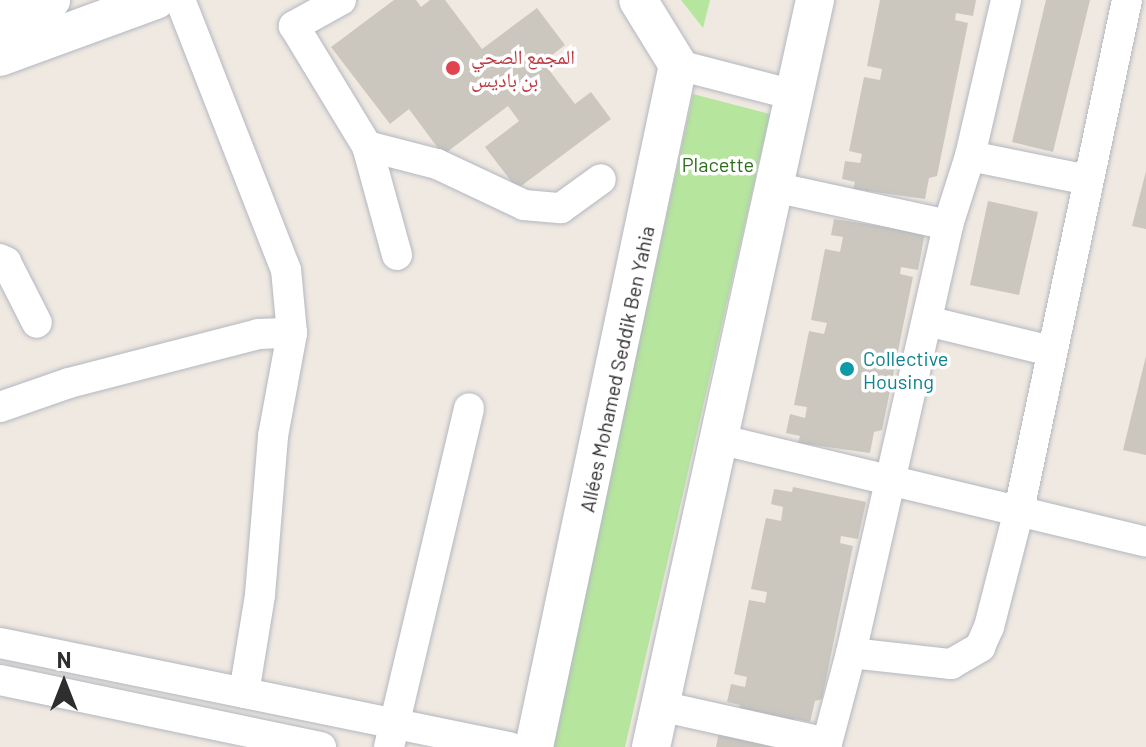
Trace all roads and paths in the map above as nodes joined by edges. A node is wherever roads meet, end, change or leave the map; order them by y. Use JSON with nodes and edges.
{"nodes":[{"id":1,"x":51,"y":0,"type":"edge"},
{"id":2,"x":156,"y":0,"type":"edge"},
{"id":3,"x":180,"y":0,"type":"edge"},
{"id":4,"x":341,"y":0,"type":"edge"},
{"id":5,"x":638,"y":0,"type":"edge"},
{"id":6,"x":815,"y":0,"type":"edge"},
{"id":7,"x":1006,"y":0,"type":"edge"},
{"id":8,"x":1127,"y":0,"type":"edge"},
{"id":9,"x":4,"y":37,"type":"edge"},
{"id":10,"x":678,"y":65,"type":"junction"},
{"id":11,"x":794,"y":95,"type":"junction"},
{"id":12,"x":367,"y":146,"type":"junction"},
{"id":13,"x":970,"y":156,"type":"junction"},
{"id":14,"x":601,"y":179,"type":"dead end"},
{"id":15,"x":1088,"y":180,"type":"junction"},
{"id":16,"x":774,"y":187,"type":"junction"},
{"id":17,"x":948,"y":225,"type":"junction"},
{"id":18,"x":397,"y":255,"type":"dead end"},
{"id":19,"x":0,"y":259,"type":"edge"},
{"id":20,"x":927,"y":321,"type":"junction"},
{"id":21,"x":37,"y":323,"type":"dead end"},
{"id":22,"x":292,"y":333,"type":"junction"},
{"id":23,"x":1051,"y":351,"type":"junction"},
{"id":24,"x":0,"y":407,"type":"edge"},
{"id":25,"x":469,"y":408,"type":"dead end"},
{"id":26,"x":718,"y":439,"type":"junction"},
{"id":27,"x":889,"y":481,"type":"junction"},
{"id":28,"x":1019,"y":510,"type":"junction"},
{"id":29,"x":1146,"y":542,"type":"edge"},
{"id":30,"x":0,"y":643,"type":"edge"},
{"id":31,"x":851,"y":653,"type":"junction"},
{"id":32,"x":0,"y":680,"type":"edge"},
{"id":33,"x":244,"y":693,"type":"junction"},
{"id":34,"x":660,"y":706,"type":"junction"},
{"id":35,"x":393,"y":736,"type":"edge"},
{"id":36,"x":826,"y":745,"type":"edge"},
{"id":37,"x":321,"y":747,"type":"edge"},
{"id":38,"x":509,"y":747,"type":"edge"},
{"id":39,"x":534,"y":747,"type":"edge"},
{"id":40,"x":651,"y":747,"type":"edge"}],
"edges":[{"from":1,"to":9,"type":"street"},
{"from":2,"to":9,"type":"street"},
{"from":3,"to":22,"type":"street"},
{"from":4,"to":12,"type":"street"},
{"from":5,"to":10,"type":"street"},
{"from":6,"to":11,"type":"street"},
{"from":7,"to":13,"type":"street"},
{"from":8,"to":15,"type":"street"},
{"from":10,"to":11,"type":"street"},
{"from":10,"to":39,"type":"street","name":"Allées Mohamed Seddik Ben Yahia"},
{"from":11,"to":16,"type":"street"},
{"from":12,"to":14,"type":"street"},
{"from":12,"to":18,"type":"street"},
{"from":13,"to":15,"type":"street"},
{"from":13,"to":17,"type":"street"},
{"from":15,"to":23,"type":"street"},
{"from":16,"to":17,"type":"street"},
{"from":16,"to":26,"type":"street"},
{"from":17,"to":20,"type":"street"},
{"from":19,"to":21,"type":"street"},
{"from":20,"to":23,"type":"street"},
{"from":20,"to":27,"type":"street"},
{"from":22,"to":24,"type":"street"},
{"from":22,"to":33,"type":"street"},
{"from":23,"to":28,"type":"street"},
{"from":25,"to":35,"type":"street"},
{"from":26,"to":27,"type":"street"},
{"from":26,"to":34,"type":"street"},
{"from":27,"to":28,"type":"street"},
{"from":27,"to":31,"type":"street"},
{"from":28,"to":29,"type":"street"},
{"from":28,"to":31,"type":"street"},
{"from":30,"to":33,"type":"street"},
{"from":31,"to":36,"type":"street"},
{"from":32,"to":37,"type":"street"},
{"from":33,"to":35,"type":"street"},
{"from":34,"to":36,"type":"street"},
{"from":34,"to":40,"type":"street"},
{"from":35,"to":38,"type":"street"}]}
